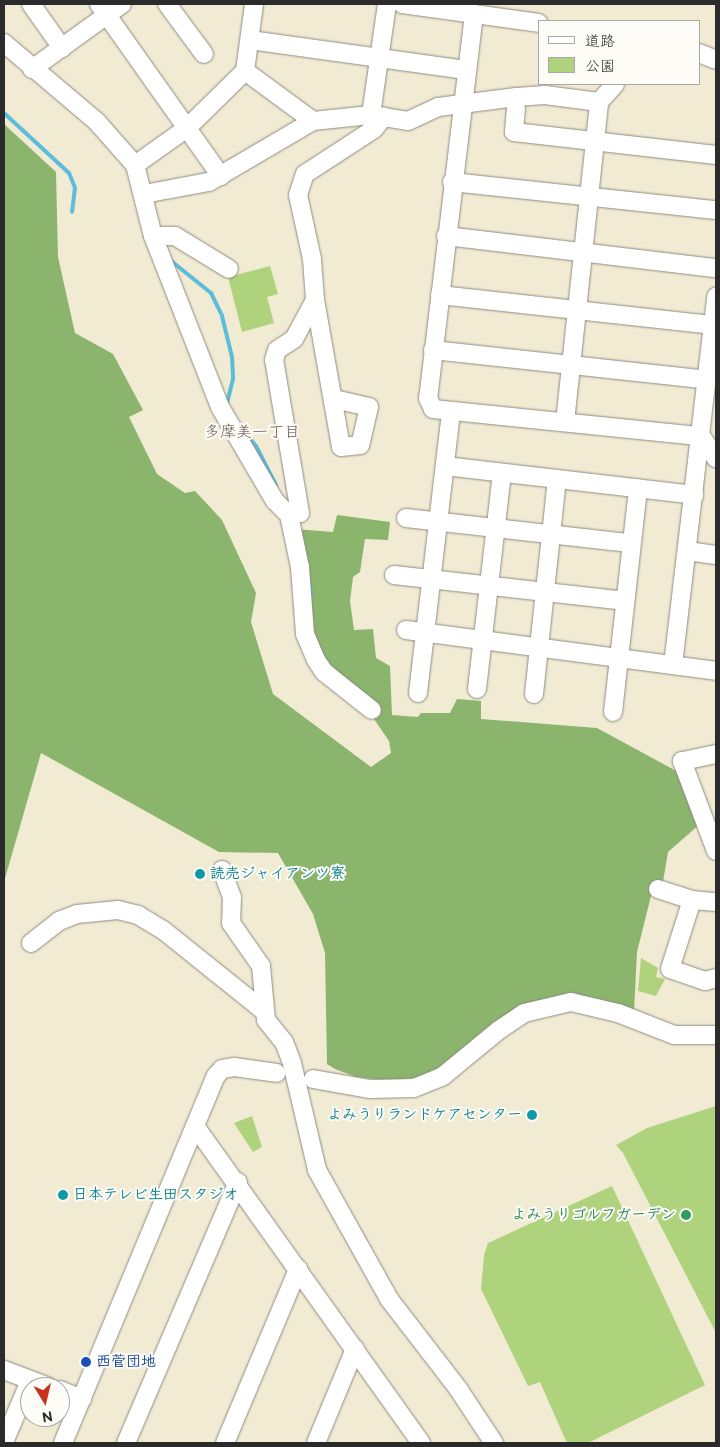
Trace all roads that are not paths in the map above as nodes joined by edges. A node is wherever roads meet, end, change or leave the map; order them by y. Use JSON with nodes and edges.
{"nodes":[{"id":1,"x":31,"y":4,"type":"edge"},
{"id":2,"x":122,"y":4,"type":"edge"},
{"id":3,"x":168,"y":4,"type":"edge"},
{"id":4,"x":254,"y":4,"type":"edge"},
{"id":5,"x":387,"y":4,"type":"edge"},
{"id":6,"x":402,"y":4,"type":"edge"},
{"id":7,"x":103,"y":10,"type":"edge"},
{"id":8,"x":474,"y":14,"type":"junction"},
{"id":9,"x":538,"y":23,"type":"edge"},
{"id":10,"x":250,"y":40,"type":"junction"},
{"id":11,"x":4,"y":44,"type":"edge"},
{"id":12,"x":62,"y":48,"type":"junction"},
{"id":13,"x":700,"y":53,"type":"edge"},
{"id":14,"x":204,"y":54,"type":"dead end"},
{"id":15,"x":380,"y":58,"type":"junction"},
{"id":16,"x":716,"y":60,"type":"edge"},
{"id":17,"x":32,"y":69,"type":"junction"},
{"id":18,"x":466,"y":70,"type":"junction"},
{"id":19,"x":245,"y":71,"type":"junction"},
{"id":20,"x":614,"y":85,"type":"edge"},
{"id":21,"x":546,"y":90,"type":"edge"},
{"id":22,"x":462,"y":102,"type":"junction"},
{"id":23,"x":599,"y":102,"type":"junction"},
{"id":24,"x":516,"y":108,"type":"dead end"},
{"id":25,"x":378,"y":115,"type":"junction"},
{"id":26,"x":313,"y":121,"type":"junction"},
{"id":27,"x":187,"y":128,"type":"junction"},
{"id":28,"x":595,"y":142,"type":"junction"},
{"id":29,"x":716,"y":155,"type":"edge"},
{"id":30,"x":135,"y":165,"type":"junction"},
{"id":31,"x":221,"y":176,"type":"junction"},
{"id":32,"x":452,"y":182,"type":"junction"},
{"id":33,"x":144,"y":194,"type":"junction"},
{"id":34,"x":589,"y":196,"type":"junction"},
{"id":35,"x":716,"y":210,"type":"edge"},
{"id":36,"x":153,"y":236,"type":"junction"},
{"id":37,"x":446,"y":236,"type":"junction"},
{"id":38,"x":583,"y":252,"type":"junction"},
{"id":39,"x":716,"y":268,"type":"edge"},
{"id":40,"x":229,"y":269,"type":"dead end"},
{"id":41,"x":440,"y":295,"type":"junction"},
{"id":42,"x":716,"y":297,"type":"edge"},
{"id":43,"x":315,"y":300,"type":"junction"},
{"id":44,"x":577,"y":310,"type":"junction"},
{"id":45,"x":713,"y":325,"type":"junction"},
{"id":46,"x":433,"y":350,"type":"junction"},
{"id":47,"x":571,"y":365,"type":"junction"},
{"id":48,"x":708,"y":380,"type":"junction"},
{"id":49,"x":334,"y":399,"type":"dead end"},
{"id":50,"x":452,"y":411,"type":"junction"},
{"id":51,"x":565,"y":422,"type":"junction"},
{"id":52,"x":701,"y":436,"type":"junction"},
{"id":53,"x":716,"y":458,"type":"edge"},
{"id":54,"x":445,"y":466,"type":"junction"},
{"id":55,"x":502,"y":473,"type":"junction"},
{"id":56,"x":557,"y":479,"type":"junction"},
{"id":57,"x":638,"y":488,"type":"junction"},
{"id":58,"x":694,"y":494,"type":"junction"},
{"id":59,"x":289,"y":515,"type":"junction"},
{"id":60,"x":406,"y":518,"type":"dead end"},
{"id":61,"x":440,"y":522,"type":"junction"},
{"id":62,"x":497,"y":528,"type":"junction"},
{"id":63,"x":552,"y":535,"type":"junction"},
{"id":64,"x":630,"y":543,"type":"junction"},
{"id":65,"x":687,"y":551,"type":"junction"},
{"id":66,"x":716,"y":555,"type":"edge"},
{"id":67,"x":394,"y":575,"type":"dead end"},
{"id":68,"x":434,"y":580,"type":"junction"},
{"id":69,"x":489,"y":586,"type":"junction"},
{"id":70,"x":546,"y":592,"type":"junction"},
{"id":71,"x":624,"y":601,"type":"junction"},
{"id":72,"x":406,"y":630,"type":"dead end"},
{"id":73,"x":428,"y":633,"type":"junction"},
{"id":74,"x":484,"y":640,"type":"junction"},
{"id":75,"x":538,"y":648,"type":"junction"},
{"id":76,"x":618,"y":658,"type":"junction"},
{"id":77,"x":674,"y":665,"type":"junction"},
{"id":78,"x":716,"y":671,"type":"edge"},
{"id":79,"x":478,"y":688,"type":"dead end"},
{"id":80,"x":418,"y":693,"type":"dead end"},
{"id":81,"x":534,"y":694,"type":"dead end"},
{"id":82,"x":372,"y":710,"type":"dead end"},
{"id":83,"x":614,"y":712,"type":"dead end"},
{"id":84,"x":716,"y":754,"type":"edge"},
{"id":85,"x":716,"y":851,"type":"edge"},
{"id":86,"x":222,"y":870,"type":"dead end"},
{"id":87,"x":658,"y":889,"type":"dead end"},
{"id":88,"x":692,"y":900,"type":"junction"},
{"id":89,"x":716,"y":902,"type":"edge"},
{"id":90,"x":31,"y":943,"type":"dead end"},
{"id":91,"x":716,"y":978,"type":"edge"},
{"id":92,"x":264,"y":1011,"type":"junction"},
{"id":93,"x":716,"y":1035,"type":"edge"},
{"id":94,"x":277,"y":1073,"type":"dead end"},
{"id":95,"x":313,"y":1079,"type":"dead end"},
{"id":96,"x":196,"y":1126,"type":"junction"},
{"id":97,"x":238,"y":1182,"type":"junction"},
{"id":98,"x":298,"y":1269,"type":"junction"},
{"id":99,"x":355,"y":1349,"type":"junction"},
{"id":100,"x":4,"y":1370,"type":"edge"},
{"id":101,"x":21,"y":1377,"type":"edge"},
{"id":102,"x":70,"y":1394,"type":"edge"},
{"id":103,"x":82,"y":1399,"type":"junction"},
{"id":104,"x":20,"y":1404,"type":"edge"},
{"id":105,"x":4,"y":1442,"type":"edge"},
{"id":106,"x":63,"y":1443,"type":"edge"},
{"id":107,"x":126,"y":1443,"type":"edge"},
{"id":108,"x":225,"y":1443,"type":"edge"},
{"id":109,"x":316,"y":1443,"type":"edge"},
{"id":110,"x":421,"y":1443,"type":"edge"},
{"id":111,"x":494,"y":1443,"type":"edge"}],
"edges":[{"from":1,"to":12,"type":"street"},
{"from":2,"to":7,"type":"street"},
{"from":3,"to":14,"type":"street"},
{"from":4,"to":10,"type":"street"},
{"from":5,"to":15,"type":"street"},
{"from":6,"to":8,"type":"street"},
{"from":7,"to":12,"type":"street"},
{"from":7,"to":27,"type":"street"},
{"from":8,"to":9,"type":"street"},
{"from":8,"to":18,"type":"street"},
{"from":10,"to":15,"type":"street"},
{"from":10,"to":19,"type":"street"},
{"from":11,"to":17,"type":"street"},
{"from":12,"to":17,"type":"street"},
{"from":13,"to":16,"type":"street"},
{"from":15,"to":18,"type":"street"},
{"from":15,"to":25,"type":"street"},
{"from":17,"to":30,"type":"street"},
{"from":18,"to":22,"type":"street"},
{"from":19,"to":26,"type":"street"},
{"from":19,"to":27,"type":"street"},
{"from":20,"to":23,"type":"street"},
{"from":21,"to":22,"type":"street"},
{"from":21,"to":23,"type":"street"},
{"from":22,"to":25,"type":"street"},
{"from":22,"to":32,"type":"street"},
{"from":23,"to":28,"type":"street"},
{"from":24,"to":28,"type":"street"},
{"from":25,"to":26,"type":"street"},
{"from":25,"to":43,"type":"street"},
{"from":26,"to":31,"type":"street"},
{"from":27,"to":30,"type":"street"},
{"from":27,"to":31,"type":"street"},
{"from":28,"to":29,"type":"street"},
{"from":28,"to":34,"type":"street"},
{"from":30,"to":33,"type":"street"},
{"from":31,"to":33,"type":"street"},
{"from":32,"to":34,"type":"street"},
{"from":32,"to":37,"type":"street"},
{"from":33,"to":36,"type":"street"},
{"from":34,"to":35,"type":"street"},
{"from":34,"to":38,"type":"street"},
{"from":36,"to":40,"type":"street"},
{"from":36,"to":59,"type":"street"},
{"from":37,"to":38,"type":"street"},
{"from":37,"to":41,"type":"street"},
{"from":38,"to":39,"type":"street"},
{"from":38,"to":44,"type":"street"},
{"from":41,"to":44,"type":"street"},
{"from":41,"to":46,"type":"street"},
{"from":42,"to":45,"type":"street"},
{"from":43,"to":49,"type":"street"},
{"from":43,"to":59,"type":"street"},
{"from":44,"to":45,"type":"street"},
{"from":44,"to":47,"type":"street"},
{"from":45,"to":48,"type":"street"},
{"from":46,"to":47,"type":"street"},
{"from":46,"to":50,"type":"street"},
{"from":47,"to":48,"type":"street"},
{"from":47,"to":51,"type":"street"},
{"from":48,"to":52,"type":"street"},
{"from":50,"to":51,"type":"street"},
{"from":50,"to":54,"type":"street"},
{"from":51,"to":52,"type":"street"},
{"from":52,"to":53,"type":"street"},
{"from":52,"to":58,"type":"street"},
{"from":54,"to":55,"type":"street"},
{"from":54,"to":61,"type":"street"},
{"from":55,"to":56,"type":"street"},
{"from":55,"to":62,"type":"street"},
{"from":56,"to":57,"type":"street"},
{"from":56,"to":63,"type":"street"},
{"from":57,"to":58,"type":"street"},
{"from":57,"to":64,"type":"street"},
{"from":58,"to":65,"type":"street"},
{"from":59,"to":82,"type":"street"},
{"from":60,"to":61,"type":"street"},
{"from":61,"to":62,"type":"street"},
{"from":61,"to":68,"type":"street"},
{"from":62,"to":63,"type":"street"},
{"from":62,"to":69,"type":"street"},
{"from":63,"to":64,"type":"street"},
{"from":63,"to":70,"type":"street"},
{"from":64,"to":71,"type":"street"},
{"from":65,"to":66,"type":"street"},
{"from":65,"to":77,"type":"street"},
{"from":67,"to":68,"type":"street"},
{"from":68,"to":69,"type":"street"},
{"from":68,"to":73,"type":"street"},
{"from":69,"to":70,"type":"street"},
{"from":69,"to":74,"type":"street"},
{"from":70,"to":71,"type":"street"},
{"from":70,"to":75,"type":"street"},
{"from":71,"to":76,"type":"street"},
{"from":72,"to":73,"type":"street"},
{"from":73,"to":74,"type":"street"},
{"from":73,"to":80,"type":"street"},
{"from":74,"to":75,"type":"street"},
{"from":74,"to":79,"type":"street"},
{"from":75,"to":76,"type":"street"},
{"from":75,"to":81,"type":"street"},
{"from":76,"to":77,"type":"street"},
{"from":76,"to":83,"type":"street"},
{"from":77,"to":78,"type":"street"},
{"from":84,"to":85,"type":"street"},
{"from":86,"to":92,"type":"street"},
{"from":87,"to":88,"type":"street"},
{"from":88,"to":89,"type":"street"},
{"from":88,"to":91,"type":"street"},
{"from":90,"to":92,"type":"street"},
{"from":92,"to":111,"type":"street"},
{"from":93,"to":95,"type":"street"},
{"from":94,"to":96,"type":"street"},
{"from":96,"to":97,"type":"street"},
{"from":96,"to":103,"type":"street"},
{"from":97,"to":98,"type":"street"},
{"from":97,"to":107,"type":"street"},
{"from":98,"to":99,"type":"street"},
{"from":98,"to":108,"type":"street"},
{"from":99,"to":109,"type":"street"},
{"from":99,"to":110,"type":"street"},
{"from":100,"to":101,"type":"street"},
{"from":102,"to":103,"type":"street"},
{"from":103,"to":106,"type":"street"},
{"from":104,"to":105,"type":"street"}]}
